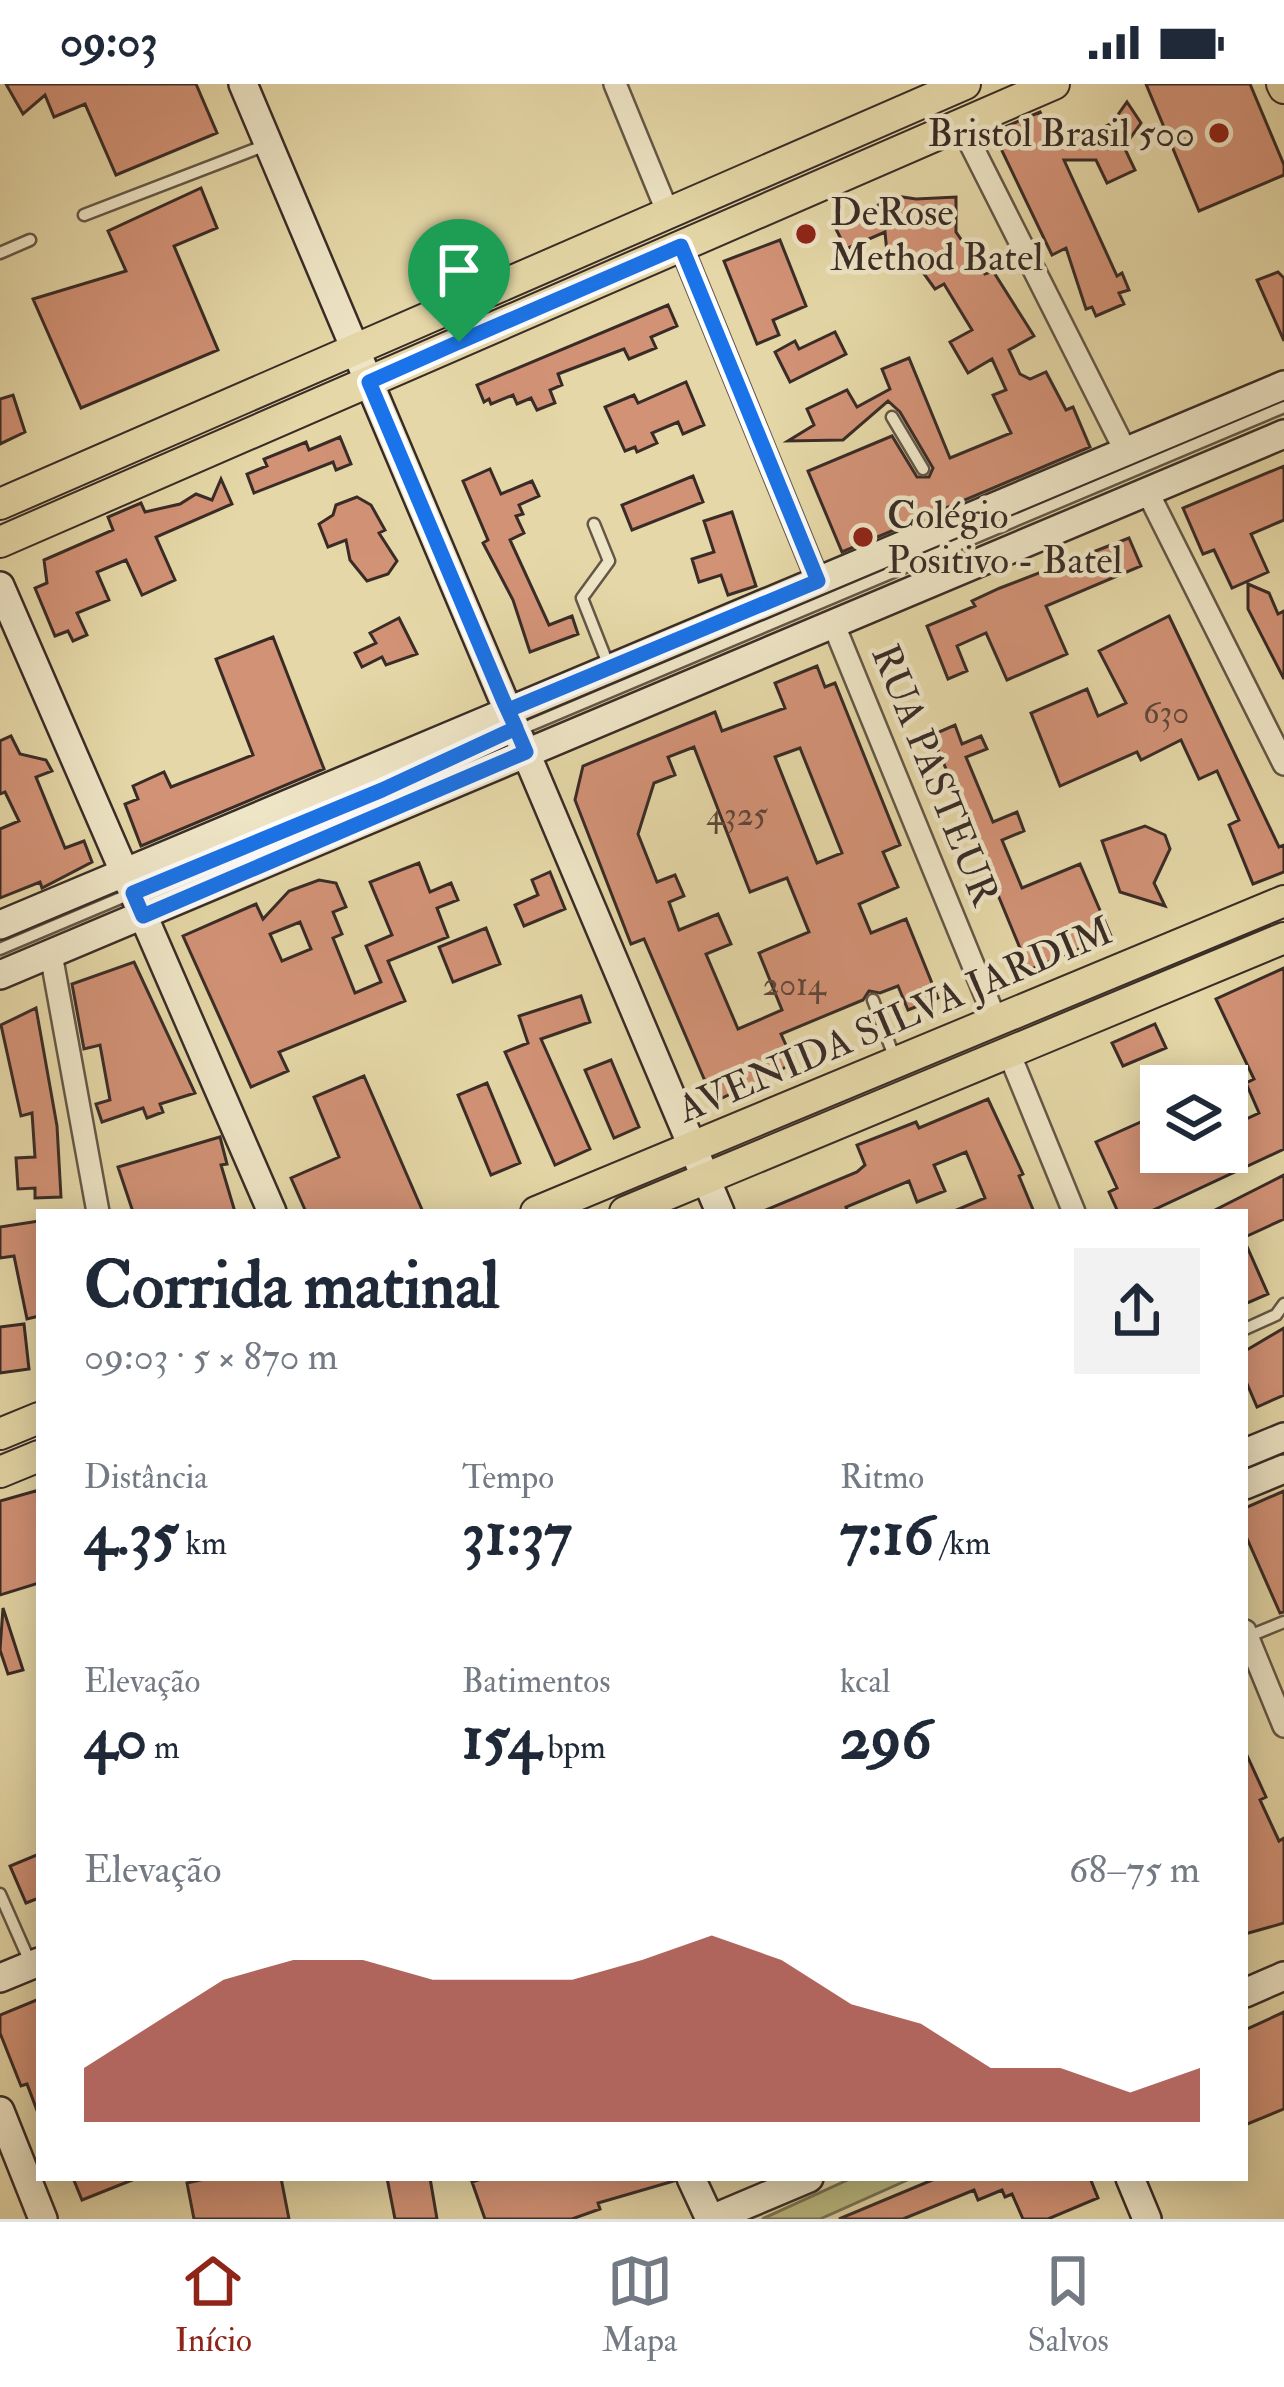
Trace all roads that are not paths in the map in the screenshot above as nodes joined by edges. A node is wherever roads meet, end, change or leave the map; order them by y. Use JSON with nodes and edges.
{"nodes":[{"id":1,"x":615,"y":84,"type":"edge"},
{"id":2,"x":1054,"y":84,"type":"edge"},
{"id":3,"x":950,"y":87,"type":"edge"},
{"id":4,"x":249,"y":88,"type":"edge"},
{"id":5,"x":961,"y":124,"type":"junction"},
{"id":6,"x":833,"y":142,"type":"junction"},
{"id":7,"x":268,"y":144,"type":"junction"},
{"id":8,"x":787,"y":200,"type":"junction"},
{"id":9,"x":668,"y":213,"type":"junction"},
{"id":10,"x":84,"y":215,"type":"dead end"},
{"id":11,"x":30,"y":240,"type":"dead end"},
{"id":12,"x":681,"y":246,"type":"junction"},
{"id":13,"x":0,"y":253,"type":"edge"},
{"id":14,"x":488,"y":292,"type":"junction"},
{"id":15,"x":550,"y":303,"type":"junction"},
{"id":16,"x":356,"y":350,"type":"junction"},
{"id":17,"x":369,"y":382,"type":"junction"},
{"id":18,"x":1284,"y":385,"type":"edge"},
{"id":19,"x":1284,"y":407,"type":"edge"},
{"id":20,"x":892,"y":417,"type":"dead end"},
{"id":21,"x":1284,"y":434,"type":"edge"},
{"id":22,"x":130,"y":448,"type":"junction"},
{"id":23,"x":1126,"y":452,"type":"junction"},
{"id":24,"x":923,"y":470,"type":"dead end"},
{"id":25,"x":118,"y":490,"type":"junction"},
{"id":26,"x":1147,"y":491,"type":"junction"},
{"id":27,"x":0,"y":504,"type":"edge"},
{"id":28,"x":594,"y":524,"type":"dead end"},
{"id":29,"x":0,"y":542,"type":"edge"},
{"id":30,"x":818,"y":581,"type":"junction"},
{"id":31,"x":0,"y":586,"type":"edge"},
{"id":32,"x":833,"y":623,"type":"junction"},
{"id":33,"x":609,"y":667,"type":"junction"},
{"id":34,"x":516,"y":730,"type":"junction"},
{"id":35,"x":1284,"y":764,"type":"edge"},
{"id":36,"x":134,"y":894,"type":"junction"},
{"id":37,"x":1284,"y":902,"type":"edge"},
{"id":38,"x":0,"y":925,"type":"edge"},
{"id":39,"x":1208,"y":933,"type":"junction"},
{"id":40,"x":1284,"y":938,"type":"edge"},
{"id":41,"x":0,"y":949,"type":"edge"},
{"id":42,"x":1246,"y":953,"type":"junction"},
{"id":43,"x":51,"y":954,"type":"junction"},
{"id":44,"x":0,"y":975,"type":"edge"},
{"id":45,"x":872,"y":1000,"type":"dead end"},
{"id":46,"x":996,"y":1021,"type":"junction"},
{"id":47,"x":1009,"y":1052,"type":"junction"},
{"id":48,"x":897,"y":1062,"type":"junction"},
{"id":49,"x":693,"y":1147,"type":"junction"},
{"id":50,"x":706,"y":1178,"type":"junction"},
{"id":51,"x":571,"y":1204,"type":"edge"},
{"id":52,"x":97,"y":1209,"type":"edge"},
{"id":53,"x":271,"y":1209,"type":"edge"},
{"id":54,"x":632,"y":1209,"type":"edge"},
{"id":55,"x":720,"y":1209,"type":"edge"},
{"id":56,"x":1072,"y":1209,"type":"edge"},
{"id":57,"x":1284,"y":1304,"type":"edge"},
{"id":58,"x":1248,"y":1328,"type":"edge"},
{"id":59,"x":36,"y":1419,"type":"edge"},
{"id":60,"x":0,"y":1434,"type":"edge"},
{"id":61,"x":1284,"y":1436,"type":"edge"},
{"id":62,"x":1248,"y":1452,"type":"edge"},
{"id":63,"x":36,"y":1457,"type":"edge"},
{"id":64,"x":2,"y":1469,"type":"edge"},
{"id":65,"x":1284,"y":1469,"type":"edge"},
{"id":66,"x":1248,"y":1484,"type":"edge"},
{"id":67,"x":1284,"y":1622,"type":"edge"},
{"id":68,"x":1248,"y":1633,"type":"edge"},
{"id":69,"x":1248,"y":1639,"type":"edge"},
{"id":70,"x":1284,"y":1726,"type":"edge"},
{"id":71,"x":0,"y":1894,"type":"edge"},
{"id":72,"x":35,"y":1963,"type":"edge"},
{"id":73,"x":1284,"y":1976,"type":"edge"},
{"id":74,"x":0,"y":1978,"type":"edge"},
{"id":75,"x":1248,"y":1992,"type":"edge"},
{"id":76,"x":0,"y":2111,"type":"edge"},
{"id":77,"x":693,"y":2181,"type":"edge"},
{"id":78,"x":802,"y":2181,"type":"edge"},
{"id":79,"x":1131,"y":2181,"type":"edge"},
{"id":80,"x":44,"y":2219,"type":"edge"},
{"id":81,"x":711,"y":2219,"type":"edge"},
{"id":82,"x":1147,"y":2219,"type":"edge"}],
"edges":[{"from":1,"to":9,"type":"street"},
{"from":2,"to":5,"type":"main road"},
{"from":3,"to":6,"type":"main road"},
{"from":4,"to":7,"type":"main road"},
{"from":5,"to":8,"type":"main road"},
{"from":5,"to":23,"type":"street"},
{"from":6,"to":8,"type":"main road"},
{"from":6,"to":9,"type":"main road"},
{"from":7,"to":10,"type":"lane"},
{"from":7,"to":16,"type":"main road"},
{"from":8,"to":12,"type":"main road"},
{"from":9,"to":14,"type":"main road"},
{"from":11,"to":13,"type":"lane"},
{"from":12,"to":15,"type":"main road"},
{"from":12,"to":30,"type":"street"},
{"from":14,"to":15,"type":"main road"},
{"from":14,"to":16,"type":"main road"},
{"from":15,"to":17,"type":"main road"},
{"from":16,"to":17,"type":"main road"},
{"from":16,"to":22,"type":"main road"},
{"from":17,"to":25,"type":"main road"},
{"from":17,"to":34,"type":"main road"},
{"from":18,"to":23,"type":"main road"},
{"from":19,"to":34,"type":"lane"},
{"from":20,"to":24,"type":"lane"},
{"from":21,"to":26,"type":"main road"},
{"from":22,"to":25,"type":"main road"},
{"from":22,"to":27,"type":"main road"},
{"from":23,"to":30,"type":"main road"},
{"from":25,"to":29,"type":"main road"},
{"from":26,"to":32,"type":"main road"},
{"from":26,"to":35,"type":"street"},
{"from":28,"to":33,"type":"lane"},
{"from":30,"to":33,"type":"main road"},
{"from":31,"to":36,"type":"main road"},
{"from":32,"to":34,"type":"main road"},
{"from":32,"to":46,"type":"street","name":"RUA PASTEUR"},
{"from":33,"to":34,"type":"main road"},
{"from":34,"to":36,"type":"main road"},
{"from":34,"to":36,"type":"main road"},
{"from":34,"to":49,"type":"main road"},
{"from":36,"to":38,"type":"main road"},
{"from":36,"to":41,"type":"lane"},
{"from":36,"to":43,"type":"main road"},
{"from":36,"to":53,"type":"main road"},
{"from":37,"to":39,"type":"main road","name":"AVENIDA SILVA JARDIM"},
{"from":39,"to":42,"type":"main road"},
{"from":39,"to":46,"type":"main road","name":"AVENIDA SILVA JARDIM"},
{"from":40,"to":42,"type":"main road","name":"AVENIDA SILVA JARDIM"},
{"from":42,"to":47,"type":"main road","name":"AVENIDA SILVA JARDIM"},
{"from":43,"to":44,"type":"main road"},
{"from":43,"to":52,"type":"street"},
{"from":45,"to":48,"type":"lane"},
{"from":46,"to":48,"type":"main road","name":"AVENIDA SILVA JARDIM"},
{"from":47,"to":50,"type":"main road","name":"AVENIDA SILVA JARDIM"},
{"from":47,"to":56,"type":"street"},
{"from":48,"to":49,"type":"main road","name":"AVENIDA SILVA JARDIM"},
{"from":49,"to":50,"type":"main road"},
{"from":49,"to":51,"type":"main road","name":"AVENIDA SILVA JARDIM"},
{"from":50,"to":54,"type":"main road","name":"AVENIDA SILVA JARDIM"},
{"from":50,"to":55,"type":"main road"},
{"from":57,"to":58,"type":"lane"},
{"from":59,"to":60,"type":"main road"},
{"from":61,"to":62,"type":"main road"},
{"from":63,"to":64,"type":"main road"},
{"from":65,"to":66,"type":"main road"},
{"from":67,"to":68,"type":"lane"},
{"from":69,"to":70,"type":"street"},
{"from":71,"to":72,"type":"lane"},
{"from":72,"to":74,"type":"main road"},
{"from":73,"to":75,"type":"main road"},
{"from":76,"to":80,"type":"main road"},
{"from":77,"to":81,"type":"main road"},
{"from":78,"to":81,"type":"main road"},
{"from":79,"to":82,"type":"main road"}]}
